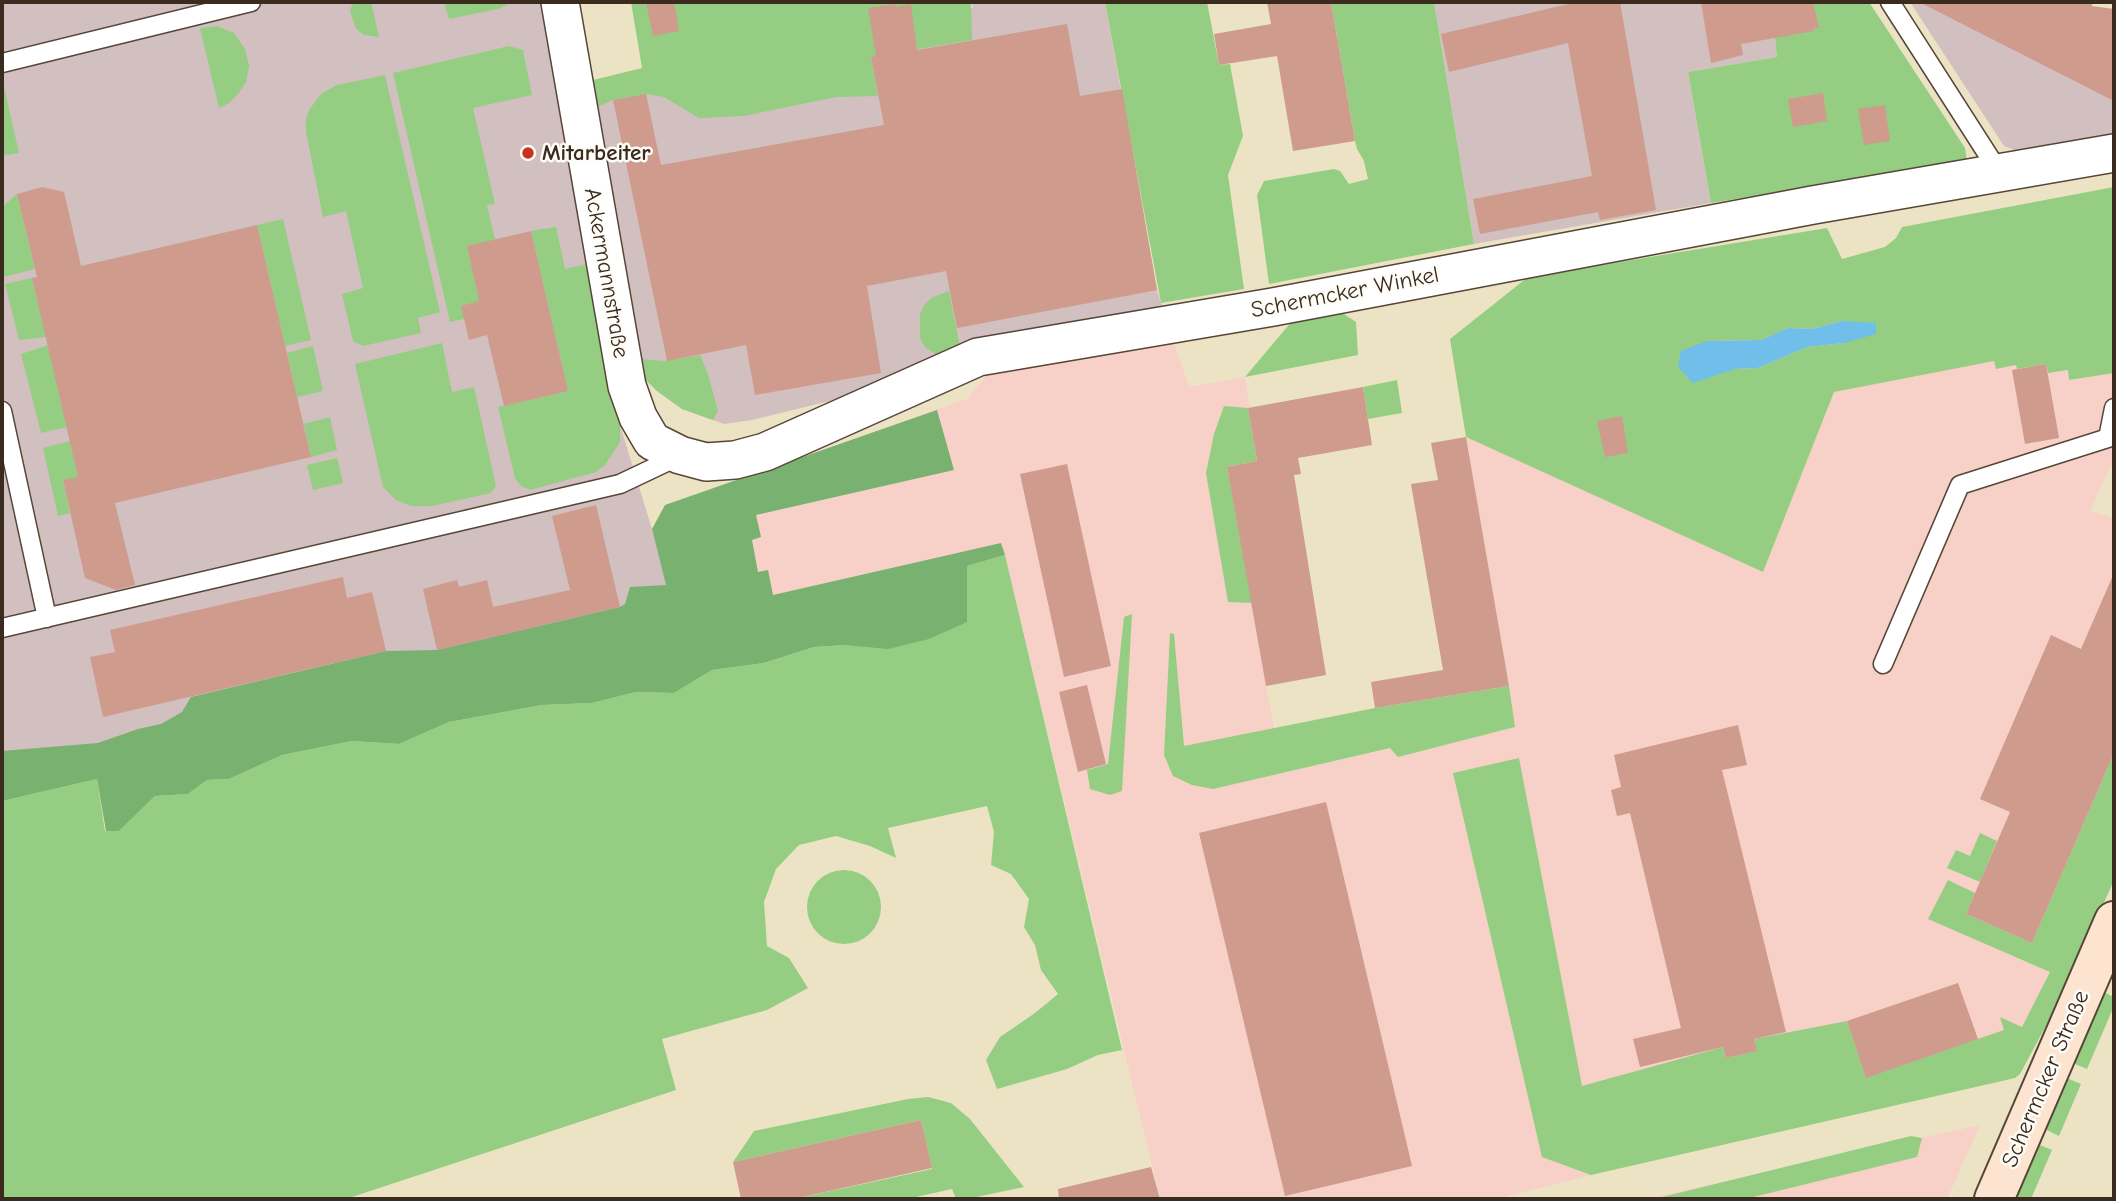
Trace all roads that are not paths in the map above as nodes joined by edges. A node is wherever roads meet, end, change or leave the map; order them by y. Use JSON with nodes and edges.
{"nodes":[{"id":1,"x":251,"y":2,"type":"edge"},
{"id":2,"x":560,"y":2,"type":"edge"},
{"id":3,"x":1890,"y":2,"type":"edge"},
{"id":4,"x":2,"y":63,"type":"edge"},
{"id":5,"x":2114,"y":153,"type":"edge"},
{"id":6,"x":1999,"y":172,"type":"junction"},
{"id":7,"x":2114,"y":408,"type":"edge"},
{"id":8,"x":2,"y":411,"type":"edge"},
{"id":9,"x":693,"y":458,"type":"junction"},
{"id":10,"x":47,"y":618,"type":"junction"},
{"id":11,"x":2,"y":628,"type":"edge"},
{"id":12,"x":1884,"y":664,"type":"dead end"},
{"id":13,"x":2114,"y":921,"type":"edge"},
{"id":14,"x":1994,"y":1199,"type":"edge"}],
"edges":[{"from":1,"to":4,"type":"lane"},
{"from":2,"to":9,"type":"street","name":"Ackermannstraße"},
{"from":3,"to":6,"type":"lane"},
{"from":5,"to":6,"type":"street","name":"Schermcker Winkel"},
{"from":6,"to":9,"type":"street","name":"Schermcker Winkel"},
{"from":7,"to":12,"type":"lane"},
{"from":8,"to":10,"type":"lane"},
{"from":9,"to":10,"type":"lane"},
{"from":10,"to":11,"type":"lane"},
{"from":13,"to":14,"type":"main road","name":"Schermcker Straße"}]}
